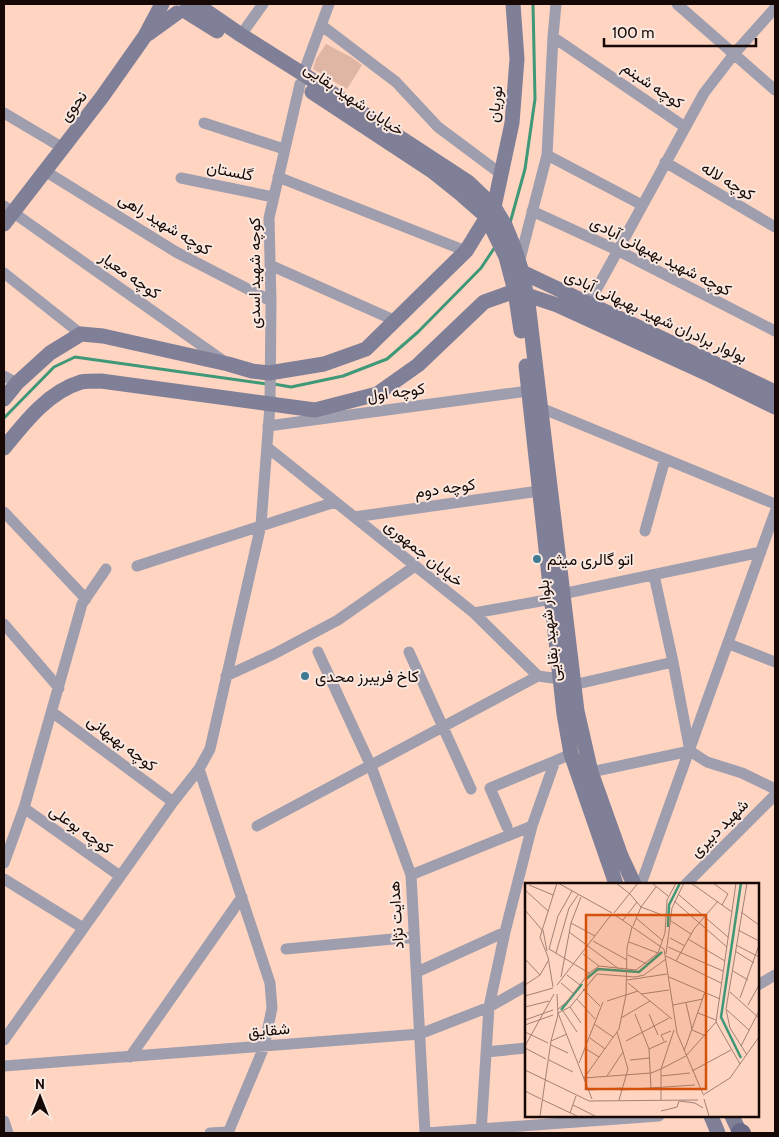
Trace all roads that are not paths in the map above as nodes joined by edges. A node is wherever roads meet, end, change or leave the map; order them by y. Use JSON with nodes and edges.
{"nodes":[{"id":1,"x":163,"y":4,"type":"edge"},
{"id":2,"x":263,"y":4,"type":"edge"},
{"id":3,"x":329,"y":4,"type":"edge"},
{"id":4,"x":556,"y":4,"type":"edge"},
{"id":5,"x":677,"y":4,"type":"edge"},
{"id":6,"x":509,"y":5,"type":"edge"},
{"id":7,"x":187,"y":8,"type":"edge"},
{"id":8,"x":773,"y":8,"type":"edge"},
{"id":9,"x":321,"y":25,"type":"junction"},
{"id":10,"x":241,"y":35,"type":"junction"},
{"id":11,"x":145,"y":36,"type":"junction"},
{"id":12,"x":552,"y":37,"type":"junction"},
{"id":13,"x":734,"y":54,"type":"junction"},
{"id":14,"x":301,"y":79,"type":"junction"},
{"id":15,"x":775,"y":90,"type":"edge"},
{"id":16,"x":4,"y":113,"type":"edge"},
{"id":17,"x":204,"y":123,"type":"dead end"},
{"id":18,"x":685,"y":127,"type":"junction"},
{"id":19,"x":63,"y":148,"type":"junction"},
{"id":20,"x":284,"y":149,"type":"junction"},
{"id":21,"x":547,"y":155,"type":"junction"},
{"id":22,"x":665,"y":162,"type":"junction"},
{"id":23,"x":45,"y":170,"type":"junction"},
{"id":24,"x":501,"y":174,"type":"junction"},
{"id":25,"x":181,"y":178,"type":"dead end"},
{"id":26,"x":278,"y":178,"type":"junction"},
{"id":27,"x":273,"y":197,"type":"junction"},
{"id":28,"x":642,"y":205,"type":"junction"},
{"id":29,"x":532,"y":211,"type":"junction"},
{"id":30,"x":7,"y":214,"type":"edge"},
{"id":31,"x":491,"y":218,"type":"junction"},
{"id":32,"x":775,"y":228,"type":"edge"},
{"id":33,"x":466,"y":250,"type":"junction"},
{"id":34,"x":617,"y":250,"type":"junction"},
{"id":35,"x":270,"y":265,"type":"junction"},
{"id":36,"x":516,"y":266,"type":"junction"},
{"id":37,"x":4,"y":273,"type":"edge"},
{"id":38,"x":520,"y":292,"type":"junction"},
{"id":39,"x":271,"y":301,"type":"junction"},
{"id":40,"x":588,"y":303,"type":"junction"},
{"id":41,"x":396,"y":321,"type":"junction"},
{"id":42,"x":775,"y":331,"type":"edge"},
{"id":43,"x":81,"y":334,"type":"junction"},
{"id":44,"x":228,"y":364,"type":"junction"},
{"id":45,"x":269,"y":375,"type":"junction"},
{"id":46,"x":10,"y":379,"type":"edge"},
{"id":47,"x":528,"y":391,"type":"junction"},
{"id":48,"x":775,"y":392,"type":"edge"},
{"id":49,"x":4,"y":399,"type":"edge"},
{"id":50,"x":270,"y":405,"type":"junction"},
{"id":51,"x":775,"y":407,"type":"edge"},
{"id":52,"x":541,"y":408,"type":"junction"},
{"id":53,"x":268,"y":426,"type":"junction"},
{"id":54,"x":267,"y":447,"type":"junction"},
{"id":55,"x":4,"y":448,"type":"edge"},
{"id":56,"x":665,"y":459,"type":"junction"},
{"id":57,"x":539,"y":491,"type":"junction"},
{"id":58,"x":335,"y":502,"type":"junction"},
{"id":59,"x":775,"y":504,"type":"edge"},
{"id":60,"x":4,"y":512,"type":"edge"},
{"id":61,"x":775,"y":512,"type":"edge"},
{"id":62,"x":354,"y":517,"type":"junction"},
{"id":63,"x":261,"y":525,"type":"junction"},
{"id":64,"x":645,"y":531,"type":"dead end"},
{"id":65,"x":761,"y":552,"type":"junction"},
{"id":66,"x":136,"y":566,"type":"dead end"},
{"id":67,"x":415,"y":566,"type":"junction"},
{"id":68,"x":106,"y":569,"type":"dead end"},
{"id":69,"x":654,"y":574,"type":"junction"},
{"id":70,"x":557,"y":596,"type":"junction"},
{"id":71,"x":86,"y":598,"type":"junction"},
{"id":72,"x":474,"y":613,"type":"junction"},
{"id":73,"x":4,"y":624,"type":"edge"},
{"id":74,"x":729,"y":644,"type":"junction"},
{"id":75,"x":318,"y":652,"type":"dead end"},
{"id":76,"x":409,"y":652,"type":"dead end"},
{"id":77,"x":673,"y":662,"type":"junction"},
{"id":78,"x":775,"y":662,"type":"edge"},
{"id":79,"x":226,"y":676,"type":"junction"},
{"id":80,"x":538,"y":676,"type":"junction"},
{"id":81,"x":567,"y":682,"type":"junction"},
{"id":82,"x":58,"y":688,"type":"junction"},
{"id":83,"x":52,"y":712,"type":"junction"},
{"id":84,"x":443,"y":728,"type":"junction"},
{"id":85,"x":690,"y":751,"type":"junction"},
{"id":86,"x":571,"y":754,"type":"junction"},
{"id":87,"x":555,"y":761,"type":"junction"},
{"id":88,"x":371,"y":766,"type":"junction"},
{"id":89,"x":199,"y":769,"type":"junction"},
{"id":90,"x":591,"y":772,"type":"junction"},
{"id":91,"x":471,"y":789,"type":"dead end"},
{"id":92,"x":775,"y":789,"type":"edge"},
{"id":93,"x":775,"y":795,"type":"edge"},
{"id":94,"x":173,"y":802,"type":"junction"},
{"id":95,"x":24,"y":808,"type":"junction"},
{"id":96,"x":257,"y":826,"type":"dead end"},
{"id":97,"x":532,"y":826,"type":"junction"},
{"id":98,"x":507,"y":827,"type":"dead end"},
{"id":99,"x":4,"y":863,"type":"edge"},
{"id":100,"x":411,"y":875,"type":"junction"},
{"id":101,"x":120,"y":876,"type":"junction"},
{"id":102,"x":4,"y":879,"type":"edge"},
{"id":103,"x":616,"y":883,"type":"edge"},
{"id":104,"x":634,"y":883,"type":"edge"},
{"id":105,"x":641,"y":883,"type":"edge"},
{"id":106,"x":687,"y":883,"type":"edge"},
{"id":107,"x":242,"y":898,"type":"junction"},
{"id":108,"x":83,"y":928,"type":"junction"},
{"id":109,"x":505,"y":932,"type":"junction"},
{"id":110,"x":414,"y":937,"type":"junction"},
{"id":111,"x":286,"y":949,"type":"dead end"},
{"id":112,"x":417,"y":972,"type":"junction"},
{"id":113,"x":775,"y":975,"type":"edge"},
{"id":114,"x":759,"y":984,"type":"edge"},
{"id":115,"x":525,"y":987,"type":"edge"},
{"id":116,"x":489,"y":1007,"type":"junction"},
{"id":117,"x":420,"y":1034,"type":"junction"},
{"id":118,"x":4,"y":1040,"type":"edge"},
{"id":119,"x":264,"y":1047,"type":"junction"},
{"id":120,"x":525,"y":1048,"type":"edge"},
{"id":121,"x":486,"y":1052,"type":"junction"},
{"id":122,"x":130,"y":1057,"type":"junction"},
{"id":123,"x":4,"y":1066,"type":"edge"},
{"id":124,"x":647,"y":1117,"type":"edge"},
{"id":125,"x":711,"y":1117,"type":"edge"},
{"id":126,"x":733,"y":1117,"type":"edge"},
{"id":127,"x":4,"y":1121,"type":"edge"},
{"id":128,"x":481,"y":1131,"type":"edge"},
{"id":129,"x":8,"y":1133,"type":"edge"},
{"id":130,"x":210,"y":1133,"type":"edge"},
{"id":131,"x":228,"y":1133,"type":"edge"},
{"id":132,"x":426,"y":1133,"type":"edge"},
{"id":133,"x":718,"y":1133,"type":"edge"},
{"id":134,"x":741,"y":1133,"type":"edge"}],
"edges":[{"from":1,"to":7,"type":"main road"},
{"from":1,"to":11,"type":"main road","name":"نحوی"},
{"from":2,"to":10,"type":"street"},
{"from":3,"to":9,"type":"street","name":"کوچه شهید اسدی"},
{"from":4,"to":12,"type":"street"},
{"from":5,"to":13,"type":"street"},
{"from":6,"to":24,"type":"main road","name":"نوریان"},
{"from":7,"to":10,"type":"main road","name":"خیابان شهید بقایی"},
{"from":7,"to":11,"type":"main road"},
{"from":7,"to":14,"type":"main road","name":"خیابان شهید بقایی"},
{"from":8,"to":13,"type":"street"},
{"from":9,"to":14,"type":"street","name":"کوچه شهید اسدی"},
{"from":9,"to":24,"type":"street"},
{"from":10,"to":14,"type":"main road","name":"خیابان شهید بقایی"},
{"from":11,"to":19,"type":"main road","name":"نحوی"},
{"from":12,"to":18,"type":"street","name":"کوچه شبنم"},
{"from":12,"to":21,"type":"street"},
{"from":13,"to":15,"type":"street"},
{"from":13,"to":18,"type":"street"},
{"from":14,"to":20,"type":"street","name":"کوچه شهید اسدی"},
{"from":14,"to":31,"type":"main road","name":"خیابان شهید بقایی"},
{"from":16,"to":19,"type":"street"},
{"from":17,"to":20,"type":"street"},
{"from":18,"to":22,"type":"street"},
{"from":19,"to":23,"type":"main road","name":"نحوی"},
{"from":20,"to":26,"type":"street","name":"کوچه شهید اسدی"},
{"from":21,"to":28,"type":"street"},
{"from":21,"to":29,"type":"street"},
{"from":22,"to":28,"type":"street"},
{"from":22,"to":32,"type":"street","name":"کوچه لاله"},
{"from":23,"to":30,"type":"main road","name":"نحوی"},
{"from":23,"to":39,"type":"street","name":"کوچه شهید راهی"},
{"from":24,"to":31,"type":"main road","name":"نوریان"},
{"from":25,"to":27,"type":"street","name":"گلستان"},
{"from":26,"to":27,"type":"street","name":"کوچه شهید اسدی"},
{"from":26,"to":33,"type":"street"},
{"from":27,"to":35,"type":"street","name":"کوچه شهید اسدی"},
{"from":28,"to":34,"type":"street"},
{"from":29,"to":34,"type":"street","name":"کوچه شهید بهبهانی آبادی"},
{"from":29,"to":36,"type":"street"},
{"from":30,"to":44,"type":"street","name":"کوچه معیار"},
{"from":31,"to":33,"type":"main road","name":"نوریان"},
{"from":31,"to":36,"type":"main road"},
{"from":31,"to":36,"type":"main road","name":"بلوار شهید بقایی"},
{"from":33,"to":41,"type":"main road","name":"نوریان"},
{"from":34,"to":40,"type":"street"},
{"from":34,"to":42,"type":"street","name":"کوچه شهید بهبهانی آبادی"},
{"from":35,"to":39,"type":"street","name":"کوچه شهید اسدی"},
{"from":35,"to":41,"type":"street"},
{"from":36,"to":38,"type":"main road","name":"بلوار شهید بقایی"},
{"from":36,"to":40,"type":"main road","name":"بولوار برادران شهید بهبهانی آبادی"},
{"from":37,"to":43,"type":"street"},
{"from":38,"to":47,"type":"main road","name":"بلوار شهید بقایی"},
{"from":38,"to":50,"type":"main road"},
{"from":38,"to":51,"type":"main road","name":"بولوار برادران شهید بهبهانی آبادی"},
{"from":38,"to":52,"type":"main road","name":"بلوار شهید بقایی"},
{"from":39,"to":45,"type":"street","name":"کوچه شهید اسدی"},
{"from":40,"to":48,"type":"main road","name":"بولوار برادران شهید بهبهانی آبادی"},
{"from":41,"to":45,"type":"main road","name":"نوریان"},
{"from":43,"to":44,"type":"main road","name":"نوریان"},
{"from":43,"to":46,"type":"main road"},
{"from":44,"to":45,"type":"main road","name":"نوریان"},
{"from":45,"to":50,"type":"street","name":"کوچه شهید اسدی"},
{"from":46,"to":49,"type":"main road"},
{"from":47,"to":53,"type":"street","name":"کوچه اول"},
{"from":47,"to":57,"type":"main road","name":"بلوار شهید بقایی"},
{"from":50,"to":53,"type":"street","name":"کوچه شهید اسدی"},
{"from":50,"to":55,"type":"main road"},
{"from":52,"to":56,"type":"street"},
{"from":52,"to":70,"type":"main road","name":"بلوار شهید بقایی"},
{"from":53,"to":54,"type":"street","name":"کوچه شهید اسدی"},
{"from":54,"to":58,"type":"street","name":"خیابان جمهوری"},
{"from":54,"to":63,"type":"street","name":"کوچه شهید اسدی"},
{"from":56,"to":59,"type":"street"},
{"from":56,"to":64,"type":"street"},
{"from":57,"to":62,"type":"street","name":"کوچه دوم"},
{"from":57,"to":70,"type":"main road","name":"بلوار شهید بقایی"},
{"from":58,"to":62,"type":"street","name":"خیابان جمهوری"},
{"from":58,"to":63,"type":"street"},
{"from":60,"to":71,"type":"street"},
{"from":61,"to":65,"type":"street"},
{"from":62,"to":67,"type":"street","name":"خیابان جمهوری"},
{"from":63,"to":66,"type":"street"},
{"from":63,"to":79,"type":"street","name":"کوچه شهید اسدی"},
{"from":65,"to":69,"type":"street"},
{"from":65,"to":74,"type":"street"},
{"from":67,"to":72,"type":"street","name":"خیابان جمهوری"},
{"from":67,"to":79,"type":"street"},
{"from":68,"to":71,"type":"street"},
{"from":69,"to":70,"type":"street"},
{"from":69,"to":77,"type":"street"},
{"from":70,"to":72,"type":"street"},
{"from":70,"to":81,"type":"main road","name":"بلوار شهید بقایی"},
{"from":71,"to":82,"type":"street"},
{"from":72,"to":80,"type":"street","name":"خیابان جمهوری"},
{"from":73,"to":82,"type":"street"},
{"from":74,"to":78,"type":"street"},
{"from":74,"to":85,"type":"street"},
{"from":75,"to":88,"type":"street","name":"هدایت نژاد"},
{"from":76,"to":84,"type":"street"},
{"from":77,"to":81,"type":"street"},
{"from":77,"to":85,"type":"street"},
{"from":79,"to":89,"type":"street","name":"کوچه شهید اسدی"},
{"from":80,"to":81,"type":"street"},
{"from":80,"to":84,"type":"street"},
{"from":81,"to":86,"type":"main road","name":"بلوار شهید بقایی"},
{"from":81,"to":90,"type":"main road","name":"بلوار شهید بقایی"},
{"from":82,"to":83,"type":"street"},
{"from":83,"to":94,"type":"street","name":"کوچه بهبهانی"},
{"from":83,"to":95,"type":"street"},
{"from":84,"to":88,"type":"street"},
{"from":84,"to":91,"type":"street"},
{"from":85,"to":90,"type":"street"},
{"from":85,"to":92,"type":"street"},
{"from":85,"to":105,"type":"street"},
{"from":86,"to":87,"type":"street"},
{"from":86,"to":103,"type":"main road","name":"بلوار شهید بقایی"},
{"from":87,"to":97,"type":"street"},
{"from":87,"to":98,"type":"street"},
{"from":88,"to":96,"type":"street"},
{"from":88,"to":100,"type":"street","name":"هدایت نژاد"},
{"from":89,"to":94,"type":"street","name":"کوچه شهید اسدی"},
{"from":89,"to":107,"type":"street"},
{"from":90,"to":104,"type":"main road","name":"بلوار شهید بقایی"},
{"from":93,"to":106,"type":"street","name":"شهید دبیری"},
{"from":94,"to":101,"type":"street","name":"کوچه شهید اسدی"},
{"from":95,"to":99,"type":"street"},
{"from":95,"to":101,"type":"street","name":"کوچه بوعلی"},
{"from":97,"to":100,"type":"street"},
{"from":97,"to":109,"type":"street"},
{"from":100,"to":110,"type":"street","name":"هدایت نژاد"},
{"from":101,"to":108,"type":"street","name":"کوچه شهید اسدی"},
{"from":102,"to":108,"type":"street"},
{"from":107,"to":119,"type":"street"},
{"from":107,"to":122,"type":"street"},
{"from":108,"to":118,"type":"street","name":"کوچه شهید اسدی"},
{"from":109,"to":112,"type":"street"},
{"from":109,"to":116,"type":"street"},
{"from":110,"to":111,"type":"street"},
{"from":110,"to":112,"type":"street","name":"هدایت نژاد"},
{"from":112,"to":117,"type":"street","name":"هدایت نژاد"},
{"from":113,"to":114,"type":"street"},
{"from":115,"to":116,"type":"street","name":"شقایق"},
{"from":116,"to":117,"type":"street","name":"شقایق"},
{"from":116,"to":121,"type":"street"},
{"from":117,"to":119,"type":"street","name":"شقایق"},
{"from":117,"to":132,"type":"street","name":"هدایت نژاد"},
{"from":119,"to":122,"type":"street","name":"شقایق"},
{"from":119,"to":131,"type":"street"},
{"from":120,"to":121,"type":"street"},
{"from":121,"to":128,"type":"street"},
{"from":122,"to":123,"type":"street","name":"شقایق"},
{"from":124,"to":128,"type":"street"},
{"from":125,"to":133,"type":"main road"},
{"from":126,"to":134,"type":"main road"},
{"from":127,"to":129,"type":"street"},
{"from":128,"to":132,"type":"street"},
{"from":130,"to":131,"type":"street"}]}
